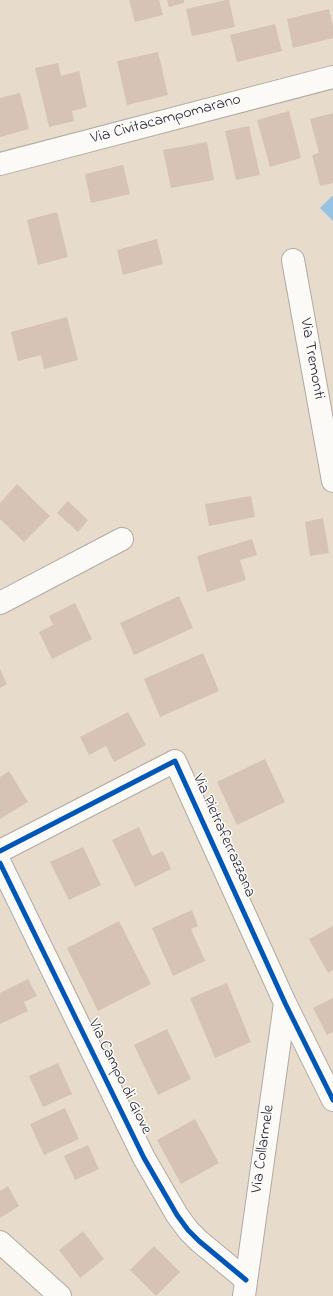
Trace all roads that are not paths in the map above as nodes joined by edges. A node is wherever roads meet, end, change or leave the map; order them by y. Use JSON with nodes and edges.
{"nodes":[{"id":1,"x":333,"y":77,"type":"edge"},
{"id":2,"x":0,"y":164,"type":"edge"},
{"id":3,"x":293,"y":260,"type":"dead end"},
{"id":4,"x":333,"y":481,"type":"edge"},
{"id":5,"x":122,"y":539,"type":"dead end"},
{"id":6,"x":0,"y":603,"type":"edge"},
{"id":7,"x":0,"y":851,"type":"edge"},
{"id":8,"x":0,"y":863,"type":"edge"},
{"id":9,"x":285,"y":1003,"type":"junction"},
{"id":10,"x":333,"y":1100,"type":"edge"},
{"id":11,"x":0,"y":1242,"type":"edge"},
{"id":12,"x":245,"y":1288,"type":"edge"},
{"id":13,"x":60,"y":1296,"type":"edge"}],
"edges":[{"from":1,"to":2,"type":"street","name":"Via Civitacampomarano"},
{"from":3,"to":4,"type":"street","name":"Via Tremonti"},
{"from":5,"to":6,"type":"street"},
{"from":7,"to":9,"type":"street","name":"Via Pietraferrazzana"},
{"from":8,"to":12,"type":"street","name":"Via Campo di Giove"},
{"from":9,"to":10,"type":"street","name":"Via Pietraferrazzana"},
{"from":9,"to":12,"type":"street","name":"Via Collarmele"},
{"from":11,"to":13,"type":"street"}]}
